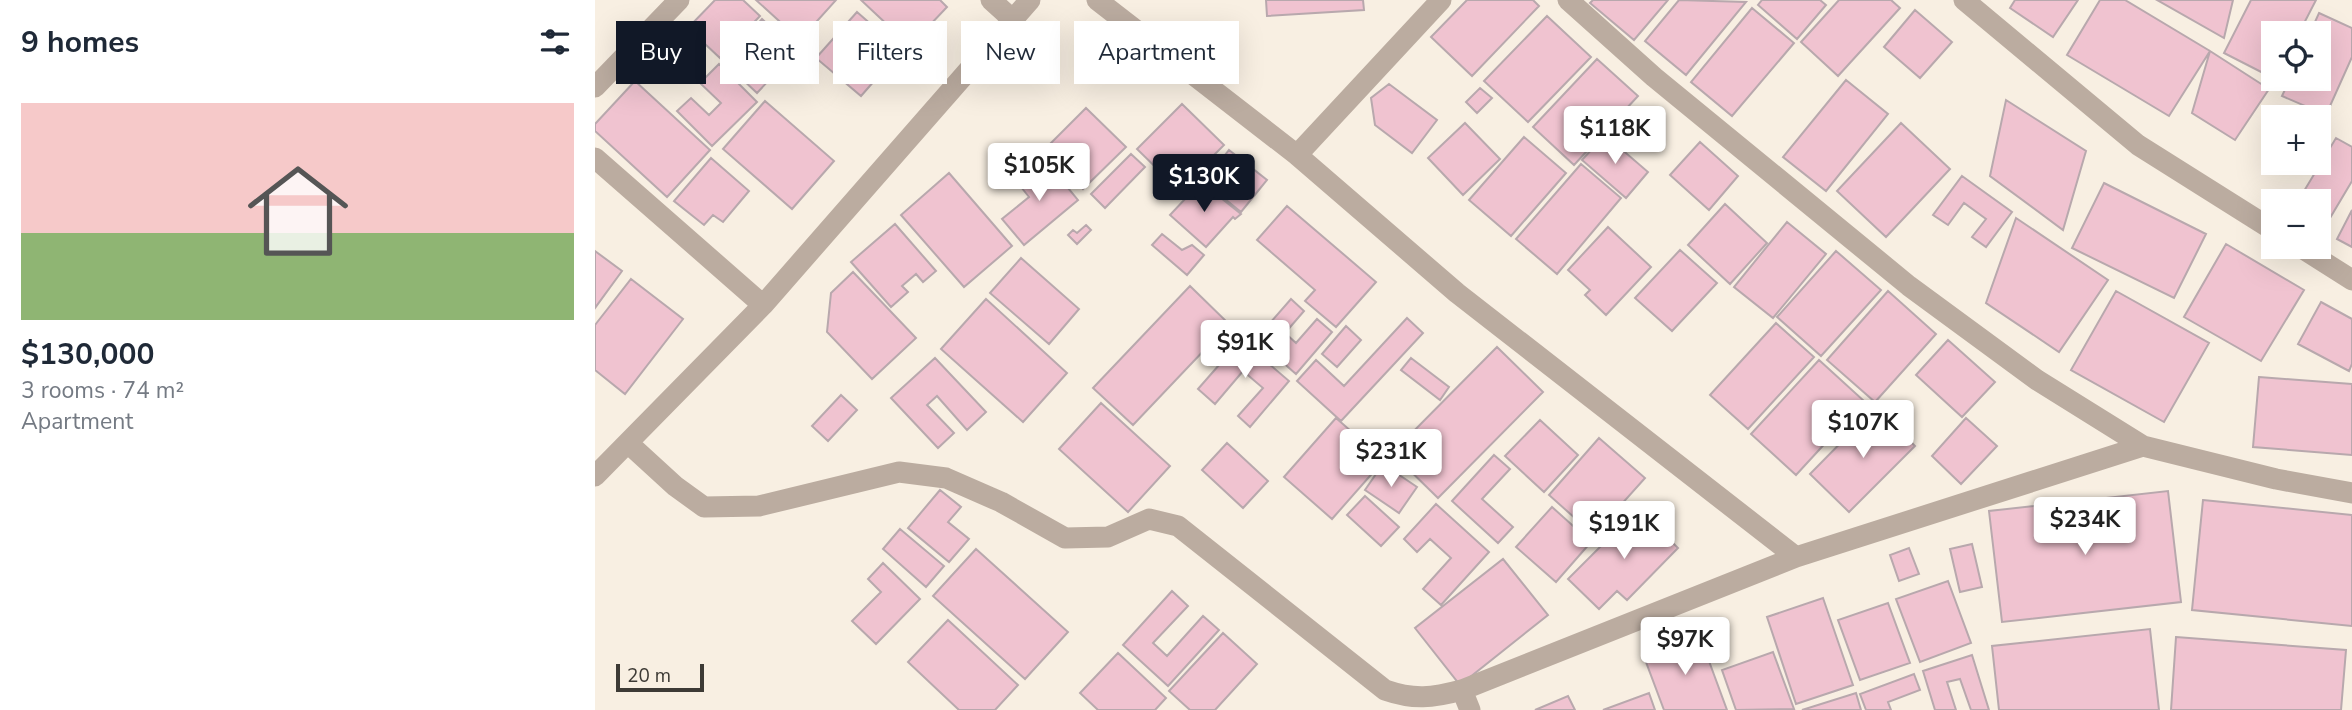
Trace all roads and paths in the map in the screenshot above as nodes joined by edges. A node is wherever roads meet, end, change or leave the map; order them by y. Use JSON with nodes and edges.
{"nodes":[{"id":1,"x":679,"y":0,"type":"edge"},
{"id":2,"x":991,"y":0,"type":"edge"},
{"id":3,"x":1030,"y":0,"type":"edge"},
{"id":4,"x":1097,"y":0,"type":"edge"},
{"id":5,"x":1441,"y":0,"type":"edge"},
{"id":6,"x":1568,"y":0,"type":"edge"},
{"id":7,"x":1964,"y":0,"type":"edge"},
{"id":8,"x":1012,"y":19,"type":"junction"},
{"id":9,"x":595,"y":87,"type":"edge"},
{"id":10,"x":1297,"y":155,"type":"junction"},
{"id":11,"x":595,"y":158,"type":"edge"},
{"id":12,"x":2261,"y":222,"type":"edge"},
{"id":13,"x":2319,"y":259,"type":"edge"},
{"id":14,"x":2352,"y":280,"type":"edge"},
{"id":15,"x":763,"y":305,"type":"junction"},
{"id":16,"x":628,"y":443,"type":"junction"},
{"id":17,"x":2143,"y":446,"type":"junction"},
{"id":18,"x":595,"y":477,"type":"edge"},
{"id":19,"x":2352,"y":493,"type":"edge"},
{"id":20,"x":1796,"y":557,"type":"junction"},
{"id":21,"x":1462,"y":690,"type":"junction"},
{"id":22,"x":1470,"y":710,"type":"edge"}],
"edges":[{"from":1,"to":9,"type":"street"},
{"from":2,"to":8,"type":"street"},
{"from":3,"to":8,"type":"street"},
{"from":4,"to":10,"type":"street"},
{"from":5,"to":10,"type":"street"},
{"from":6,"to":17,"type":"street"},
{"from":7,"to":12,"type":"street"},
{"from":8,"to":15,"type":"street"},
{"from":10,"to":20,"type":"street"},
{"from":11,"to":15,"type":"street"},
{"from":13,"to":14,"type":"street"},
{"from":15,"to":16,"type":"street"},
{"from":16,"to":18,"type":"street"},
{"from":16,"to":21,"type":"street"},
{"from":17,"to":19,"type":"street"},
{"from":17,"to":20,"type":"street"},
{"from":20,"to":21,"type":"street"},
{"from":21,"to":22,"type":"street"}]}
